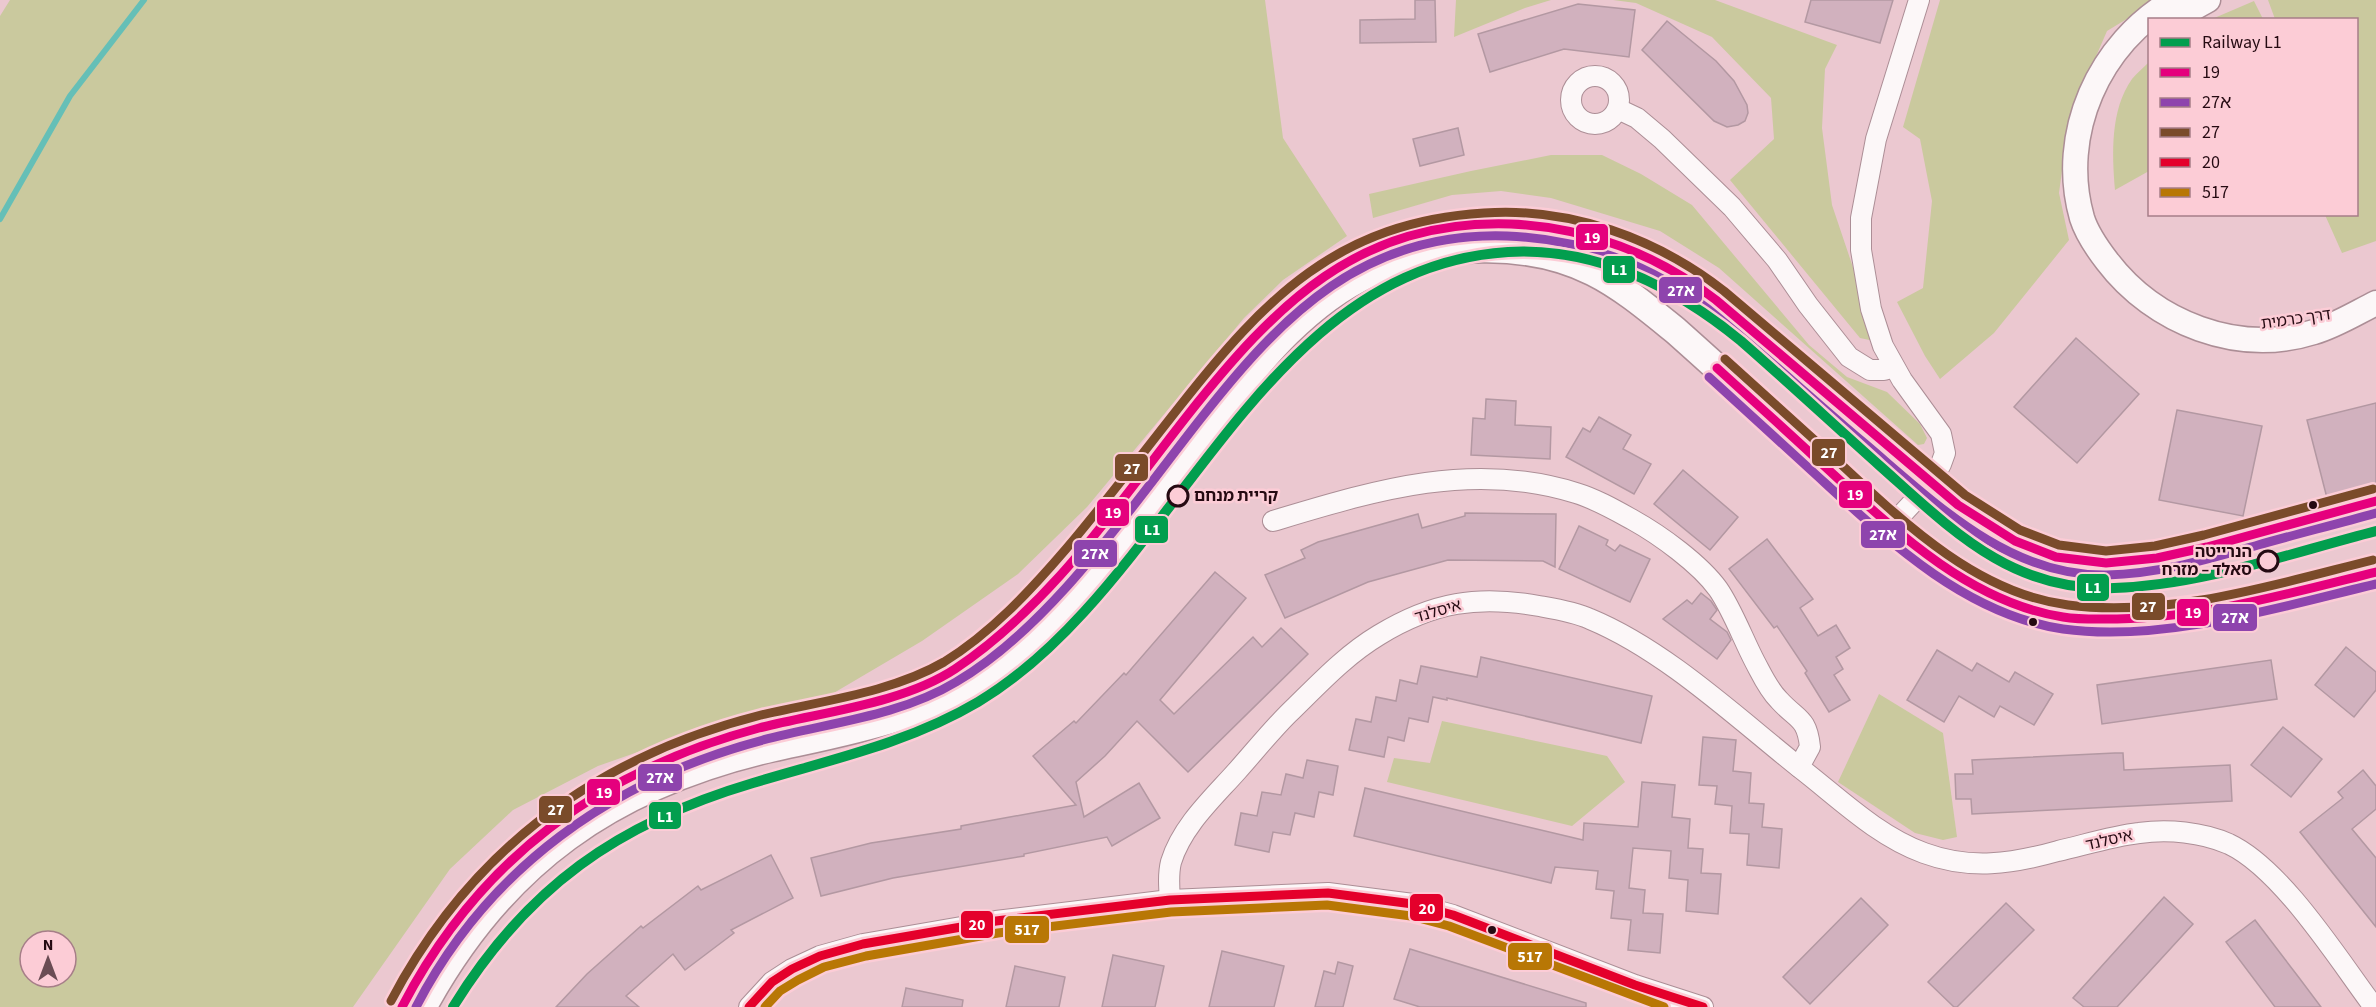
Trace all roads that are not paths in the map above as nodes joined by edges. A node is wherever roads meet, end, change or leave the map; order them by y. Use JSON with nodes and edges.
{"nodes":[{"id":1,"x":1919,"y":0,"type":"edge"},
{"id":2,"x":2174,"y":0,"type":"edge"},
{"id":3,"x":2208,"y":0,"type":"edge"},
{"id":4,"x":2176,"y":18,"type":"edge"},
{"id":5,"x":2148,"y":39,"type":"edge"},
{"id":6,"x":1618,"y":109,"type":"dead end"},
{"id":7,"x":1894,"y":367,"type":"junction"},
{"id":8,"x":1930,"y":483,"type":"junction"},
{"id":9,"x":2376,"y":501,"type":"edge"},
{"id":10,"x":1273,"y":521,"type":"dead end"},
{"id":11,"x":1891,"y":526,"type":"junction"},
{"id":12,"x":2376,"y":572,"type":"edge"},
{"id":13,"x":1799,"y":767,"type":"junction"},
{"id":14,"x":1170,"y":900,"type":"junction"},
{"id":15,"x":402,"y":1007,"type":"edge"},
{"id":16,"x":423,"y":1007,"type":"edge"},
{"id":17,"x":749,"y":1007,"type":"edge"},
{"id":18,"x":1703,"y":1007,"type":"edge"},
{"id":19,"x":2374,"y":1007,"type":"edge"}],
"edges":[{"from":1,"to":7,"type":"street"},
{"from":2,"to":5,"type":"street","name":"דרך כרמית"},
{"from":3,"to":4,"type":"street"},
{"from":6,"to":7,"type":"street"},
{"from":7,"to":8,"type":"street"},
{"from":8,"to":9,"type":"main road"},
{"from":8,"to":11,"type":"street"},
{"from":8,"to":15,"type":"main road"},
{"from":10,"to":13,"type":"street"},
{"from":11,"to":12,"type":"main road"},
{"from":11,"to":16,"type":"main road"},
{"from":13,"to":14,"type":"street","name":"איסלנד"},
{"from":13,"to":19,"type":"street","name":"איסלנד"},
{"from":14,"to":17,"type":"street"},
{"from":14,"to":18,"type":"street"}]}
